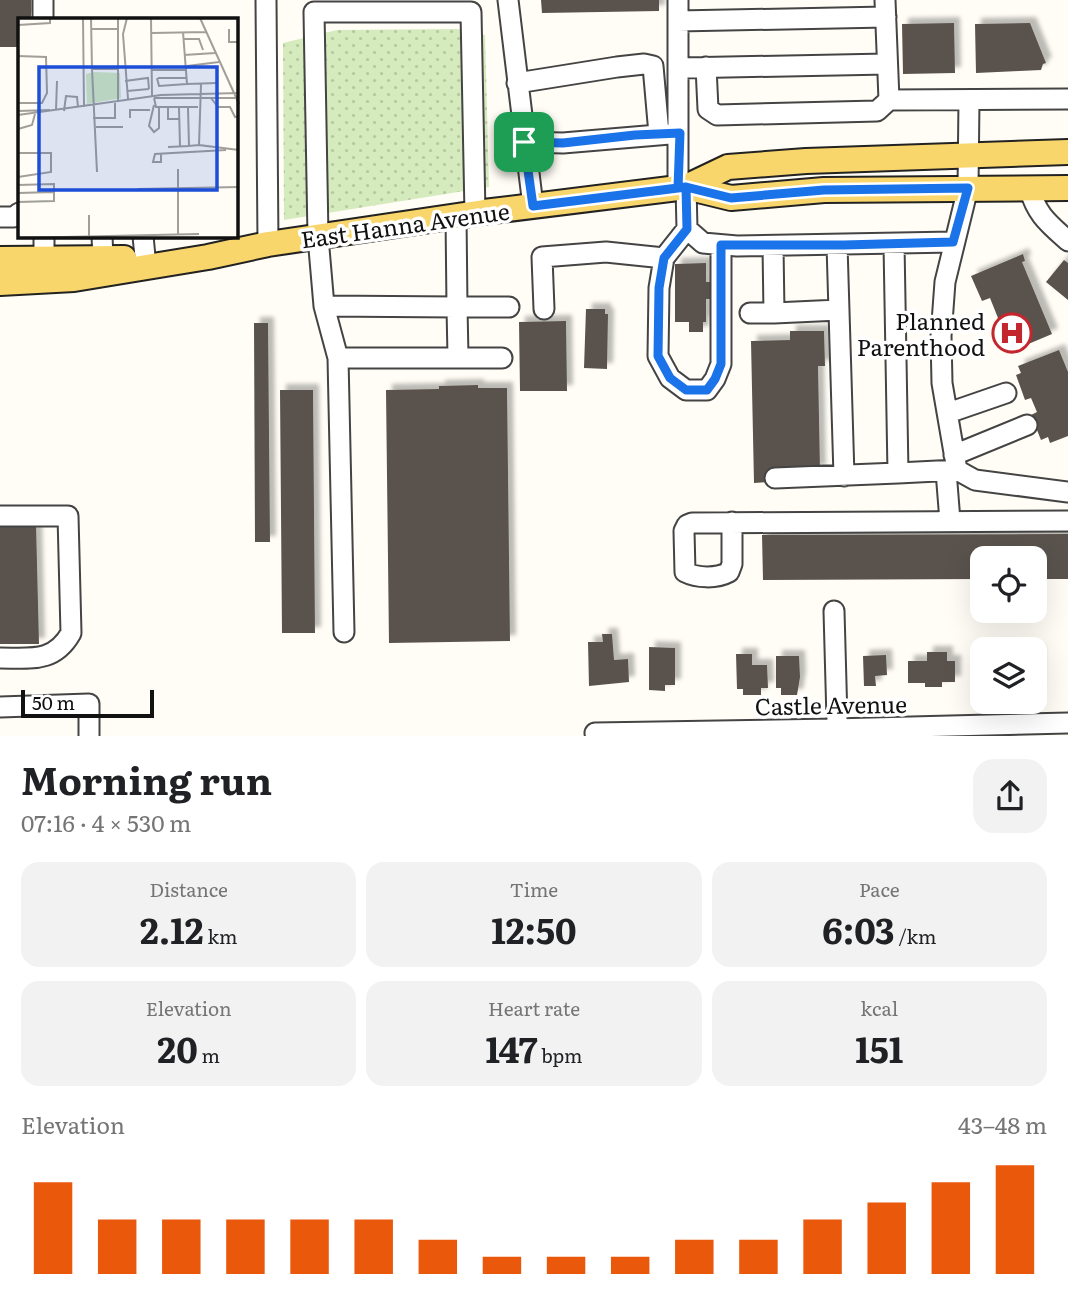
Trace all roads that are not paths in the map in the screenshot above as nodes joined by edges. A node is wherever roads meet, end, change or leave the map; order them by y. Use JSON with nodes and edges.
{"nodes":[{"id":1,"x":43,"y":0,"type":"edge"},
{"id":2,"x":266,"y":0,"type":"edge"},
{"id":3,"x":508,"y":0,"type":"edge"},
{"id":4,"x":678,"y":0,"type":"edge"},
{"id":5,"x":314,"y":6,"type":"edge"},
{"id":6,"x":471,"y":6,"type":"edge"},
{"id":7,"x":886,"y":8,"type":"edge"},
{"id":8,"x":43,"y":18,"type":"edge"},
{"id":9,"x":678,"y":20,"type":"junction"},
{"id":10,"x":887,"y":64,"type":"junction"},
{"id":11,"x":706,"y":67,"type":"junction"},
{"id":12,"x":679,"y":68,"type":"junction"},
{"id":13,"x":517,"y":83,"type":"junction"},
{"id":14,"x":1068,"y":99,"type":"edge"},
{"id":15,"x":889,"y":100,"type":"junction"},
{"id":16,"x":969,"y":100,"type":"junction"},
{"id":17,"x":680,"y":133,"type":"junction"},
{"id":18,"x":659,"y":134,"type":"junction"},
{"id":19,"x":524,"y":142,"type":"junction"},
{"id":20,"x":1068,"y":152,"type":"edge"},
{"id":21,"x":968,"y":154,"type":"junction"},
{"id":22,"x":682,"y":188,"type":"junction"},
{"id":23,"x":968,"y":188,"type":"junction"},
{"id":24,"x":1029,"y":188,"type":"junction"},
{"id":25,"x":1068,"y":188,"type":"edge"},
{"id":26,"x":533,"y":206,"type":"junction"},
{"id":27,"x":18,"y":214,"type":"edge"},
{"id":28,"x":465,"y":215,"type":"junction"},
{"id":29,"x":0,"y":216,"type":"edge"},
{"id":30,"x":687,"y":229,"type":"junction"},
{"id":31,"x":318,"y":237,"type":"junction"},
{"id":32,"x":1068,"y":241,"type":"edge"},
{"id":33,"x":953,"y":242,"type":"junction"},
{"id":34,"x":268,"y":244,"type":"junction"},
{"id":35,"x":894,"y":244,"type":"junction"},
{"id":36,"x":721,"y":245,"type":"junction"},
{"id":37,"x":837,"y":245,"type":"junction"},
{"id":38,"x":773,"y":246,"type":"junction"},
{"id":39,"x":103,"y":247,"type":"edge"},
{"id":40,"x":44,"y":248,"type":"edge"},
{"id":41,"x":223,"y":248,"type":"edge"},
{"id":42,"x":144,"y":254,"type":"edge"},
{"id":43,"x":664,"y":258,"type":"junction"},
{"id":44,"x":0,"y":259,"type":"edge"},
{"id":45,"x":0,"y":283,"type":"edge"},
{"id":46,"x":324,"y":306,"type":"junction"},
{"id":47,"x":457,"y":307,"type":"junction"},
{"id":48,"x":509,"y":307,"type":"dead end"},
{"id":49,"x":544,"y":309,"type":"dead end"},
{"id":50,"x":839,"y":310,"type":"junction"},
{"id":51,"x":750,"y":313,"type":"dead end"},
{"id":52,"x":774,"y":313,"type":"junction"},
{"id":53,"x":458,"y":357,"type":"junction"},
{"id":54,"x":338,"y":358,"type":"junction"},
{"id":55,"x":502,"y":358,"type":"dead end"},
{"id":56,"x":1006,"y":393,"type":"dead end"},
{"id":57,"x":948,"y":414,"type":"junction"},
{"id":58,"x":1027,"y":425,"type":"dead end"},
{"id":59,"x":952,"y":465,"type":"junction"},
{"id":60,"x":898,"y":473,"type":"junction"},
{"id":61,"x":844,"y":476,"type":"junction"},
{"id":62,"x":775,"y":478,"type":"dead end"},
{"id":63,"x":1068,"y":492,"type":"edge"},
{"id":64,"x":0,"y":516,"type":"edge"},
{"id":65,"x":950,"y":521,"type":"junction"},
{"id":66,"x":1068,"y":521,"type":"edge"},
{"id":67,"x":732,"y":522,"type":"dead end"},
{"id":68,"x":834,"y":611,"type":"dead end"},
{"id":69,"x":344,"y":632,"type":"dead end"},
{"id":70,"x":0,"y":658,"type":"edge"},
{"id":71,"x":0,"y":707,"type":"edge"},
{"id":72,"x":1068,"y":723,"type":"edge"},
{"id":73,"x":595,"y":733,"type":"dead end"},
{"id":74,"x":833,"y":733,"type":"edge"},
{"id":75,"x":89,"y":736,"type":"edge"}],
"edges":[{"from":1,"to":8,"type":"street"},
{"from":2,"to":34,"type":"street"},
{"from":3,"to":13,"type":"street"},
{"from":4,"to":9,"type":"street"},
{"from":5,"to":6,"type":"street"},
{"from":5,"to":31,"type":"street"},
{"from":6,"to":28,"type":"street"},
{"from":7,"to":9,"type":"street"},
{"from":7,"to":10,"type":"street"},
{"from":9,"to":12,"type":"street"},
{"from":10,"to":11,"type":"street"},
{"from":10,"to":15,"type":"street"},
{"from":11,"to":12,"type":"street"},
{"from":11,"to":15,"type":"street"},
{"from":12,"to":17,"type":"street"},
{"from":13,"to":18,"type":"street"},
{"from":13,"to":19,"type":"street"},
{"from":14,"to":16,"type":"street"},
{"from":15,"to":16,"type":"street"},
{"from":16,"to":21,"type":"street"},
{"from":17,"to":18,"type":"street"},
{"from":17,"to":22,"type":"street"},
{"from":18,"to":19,"type":"street"},
{"from":19,"to":26,"type":"street"},
{"from":20,"to":21,"type":"main road","name":"East Hanna Avenue"},
{"from":21,"to":22,"type":"main road","name":"East Hanna Avenue"},
{"from":21,"to":23,"type":"street"},
{"from":22,"to":23,"type":"main road","name":"East Hanna Avenue"},
{"from":22,"to":26,"type":"main road","name":"East Hanna Avenue"},
{"from":22,"to":30,"type":"street"},
{"from":23,"to":24,"type":"main road","name":"East Hanna Avenue"},
{"from":23,"to":33,"type":"street"},
{"from":24,"to":25,"type":"main road","name":"East Hanna Avenue"},
{"from":24,"to":32,"type":"street"},
{"from":26,"to":28,"type":"main road","name":"East Hanna Avenue"},
{"from":27,"to":29,"type":"street"},
{"from":28,"to":31,"type":"main road","name":"East Hanna Avenue"},
{"from":28,"to":47,"type":"street"},
{"from":30,"to":36,"type":"street"},
{"from":30,"to":43,"type":"street"},
{"from":31,"to":34,"type":"main road","name":"East Hanna Avenue"},
{"from":31,"to":46,"type":"street"},
{"from":33,"to":35,"type":"street"},
{"from":33,"to":57,"type":"street"},
{"from":34,"to":41,"type":"main road","name":"East Hanna Avenue"},
{"from":35,"to":37,"type":"street"},
{"from":35,"to":60,"type":"street"},
{"from":36,"to":38,"type":"street"},
{"from":36,"to":43,"type":"street"},
{"from":37,"to":38,"type":"street"},
{"from":37,"to":50,"type":"street"},
{"from":38,"to":52,"type":"street"},
{"from":39,"to":40,"type":"main road","name":"East Hanna Avenue"},
{"from":39,"to":42,"type":"main road","name":"East Hanna Avenue"},
{"from":40,"to":44,"type":"main road","name":"East Hanna Avenue"},
{"from":41,"to":42,"type":"main road","name":"East Hanna Avenue"},
{"from":42,"to":45,"type":"main road","name":"East Hanna Avenue"},
{"from":43,"to":49,"type":"street"},
{"from":46,"to":47,"type":"street"},
{"from":46,"to":54,"type":"street"},
{"from":47,"to":48,"type":"street"},
{"from":47,"to":53,"type":"street"},
{"from":50,"to":52,"type":"street"},
{"from":50,"to":61,"type":"street"},
{"from":51,"to":52,"type":"street"},
{"from":53,"to":54,"type":"street"},
{"from":53,"to":55,"type":"street"},
{"from":54,"to":69,"type":"street"},
{"from":56,"to":57,"type":"street"},
{"from":57,"to":59,"type":"street"},
{"from":58,"to":59,"type":"street"},
{"from":59,"to":60,"type":"street"},
{"from":59,"to":63,"type":"street"},
{"from":59,"to":65,"type":"street"},
{"from":60,"to":61,"type":"street"},
{"from":61,"to":62,"type":"street"},
{"from":64,"to":70,"type":"street"},
{"from":65,"to":66,"type":"street"},
{"from":65,"to":67,"type":"street"},
{"from":68,"to":74,"type":"street"},
{"from":71,"to":75,"type":"street"},
{"from":72,"to":74,"type":"street","name":"Castle Avenue"},
{"from":73,"to":74,"type":"street","name":"Castle Avenue"}]}
